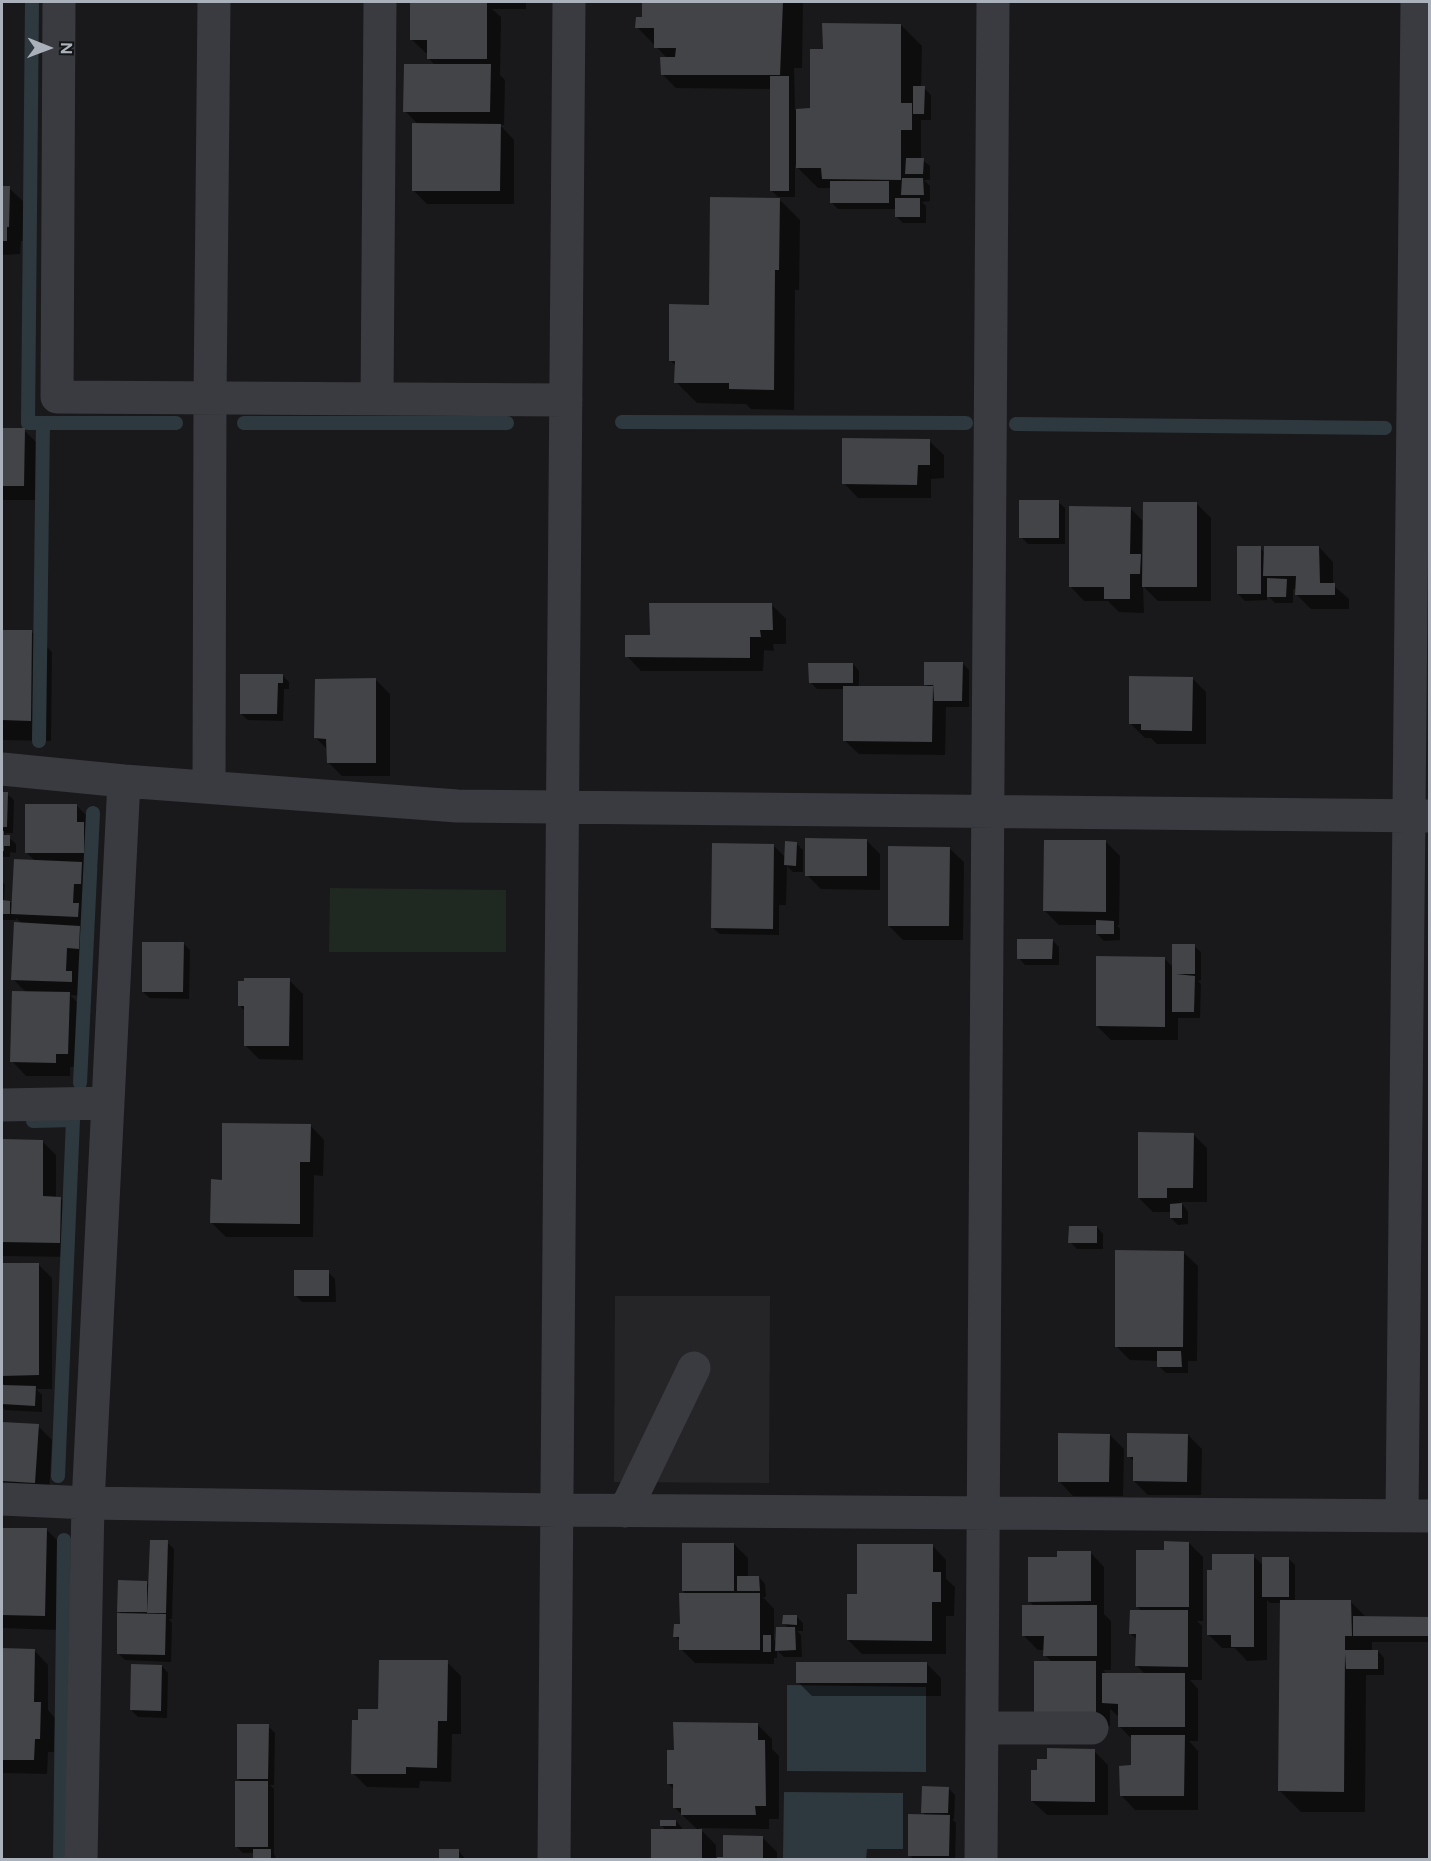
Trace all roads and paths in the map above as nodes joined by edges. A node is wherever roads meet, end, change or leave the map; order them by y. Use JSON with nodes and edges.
{"nodes":[{"id":1,"x":59,"y":2,"type":"edge"},
{"id":2,"x":214,"y":2,"type":"edge"},
{"id":3,"x":380,"y":2,"type":"edge"},
{"id":4,"x":569,"y":2,"type":"edge"},
{"id":5,"x":993,"y":2,"type":"edge"},
{"id":6,"x":1418,"y":2,"type":"edge"},
{"id":7,"x":210,"y":398,"type":"junction"},
{"id":8,"x":376,"y":399,"type":"junction"},
{"id":9,"x":566,"y":400,"type":"junction"},
{"id":10,"x":2,"y":769,"type":"edge"},
{"id":11,"x":124,"y":781,"type":"junction"},
{"id":12,"x":209,"y":787,"type":"junction"},
{"id":13,"x":562,"y":806,"type":"junction"},
{"id":14,"x":987,"y":811,"type":"junction"},
{"id":15,"x":1420,"y":816,"type":"edge"},
{"id":16,"x":108,"y":1103,"type":"junction"},
{"id":17,"x":2,"y":1105,"type":"edge"},
{"id":18,"x":694,"y":1368,"type":"dead end"},
{"id":19,"x":2,"y":1499,"type":"edge"},
{"id":20,"x":88,"y":1503,"type":"junction"},
{"id":21,"x":557,"y":1510,"type":"junction"},
{"id":22,"x":625,"y":1511,"type":"junction"},
{"id":23,"x":983,"y":1513,"type":"junction"},
{"id":24,"x":1416,"y":1516,"type":"edge"},
{"id":25,"x":982,"y":1728,"type":"junction"},
{"id":26,"x":1092,"y":1728,"type":"dead end"},
{"id":27,"x":81,"y":1860,"type":"edge"},
{"id":28,"x":554,"y":1860,"type":"edge"},
{"id":29,"x":981,"y":1860,"type":"edge"}],
"edges":[{"from":1,"to":7,"type":"street"},
{"from":2,"to":7,"type":"street"},
{"from":3,"to":8,"type":"street"},
{"from":4,"to":9,"type":"street"},
{"from":5,"to":14,"type":"street"},
{"from":6,"to":15,"type":"street"},
{"from":7,"to":8,"type":"street"},
{"from":7,"to":12,"type":"street"},
{"from":8,"to":9,"type":"street"},
{"from":9,"to":13,"type":"street"},
{"from":10,"to":11,"type":"street"},
{"from":11,"to":12,"type":"street"},
{"from":11,"to":16,"type":"street"},
{"from":12,"to":13,"type":"street"},
{"from":13,"to":14,"type":"street"},
{"from":13,"to":21,"type":"street"},
{"from":14,"to":15,"type":"street"},
{"from":14,"to":23,"type":"street"},
{"from":15,"to":24,"type":"street"},
{"from":16,"to":17,"type":"street"},
{"from":16,"to":20,"type":"street"},
{"from":18,"to":22,"type":"street"},
{"from":19,"to":20,"type":"street"},
{"from":20,"to":21,"type":"street"},
{"from":20,"to":27,"type":"street"},
{"from":21,"to":22,"type":"street"},
{"from":21,"to":28,"type":"street"},
{"from":22,"to":23,"type":"street"},
{"from":23,"to":24,"type":"street"},
{"from":23,"to":25,"type":"street"},
{"from":25,"to":26,"type":"street"},
{"from":25,"to":29,"type":"street"}]}
